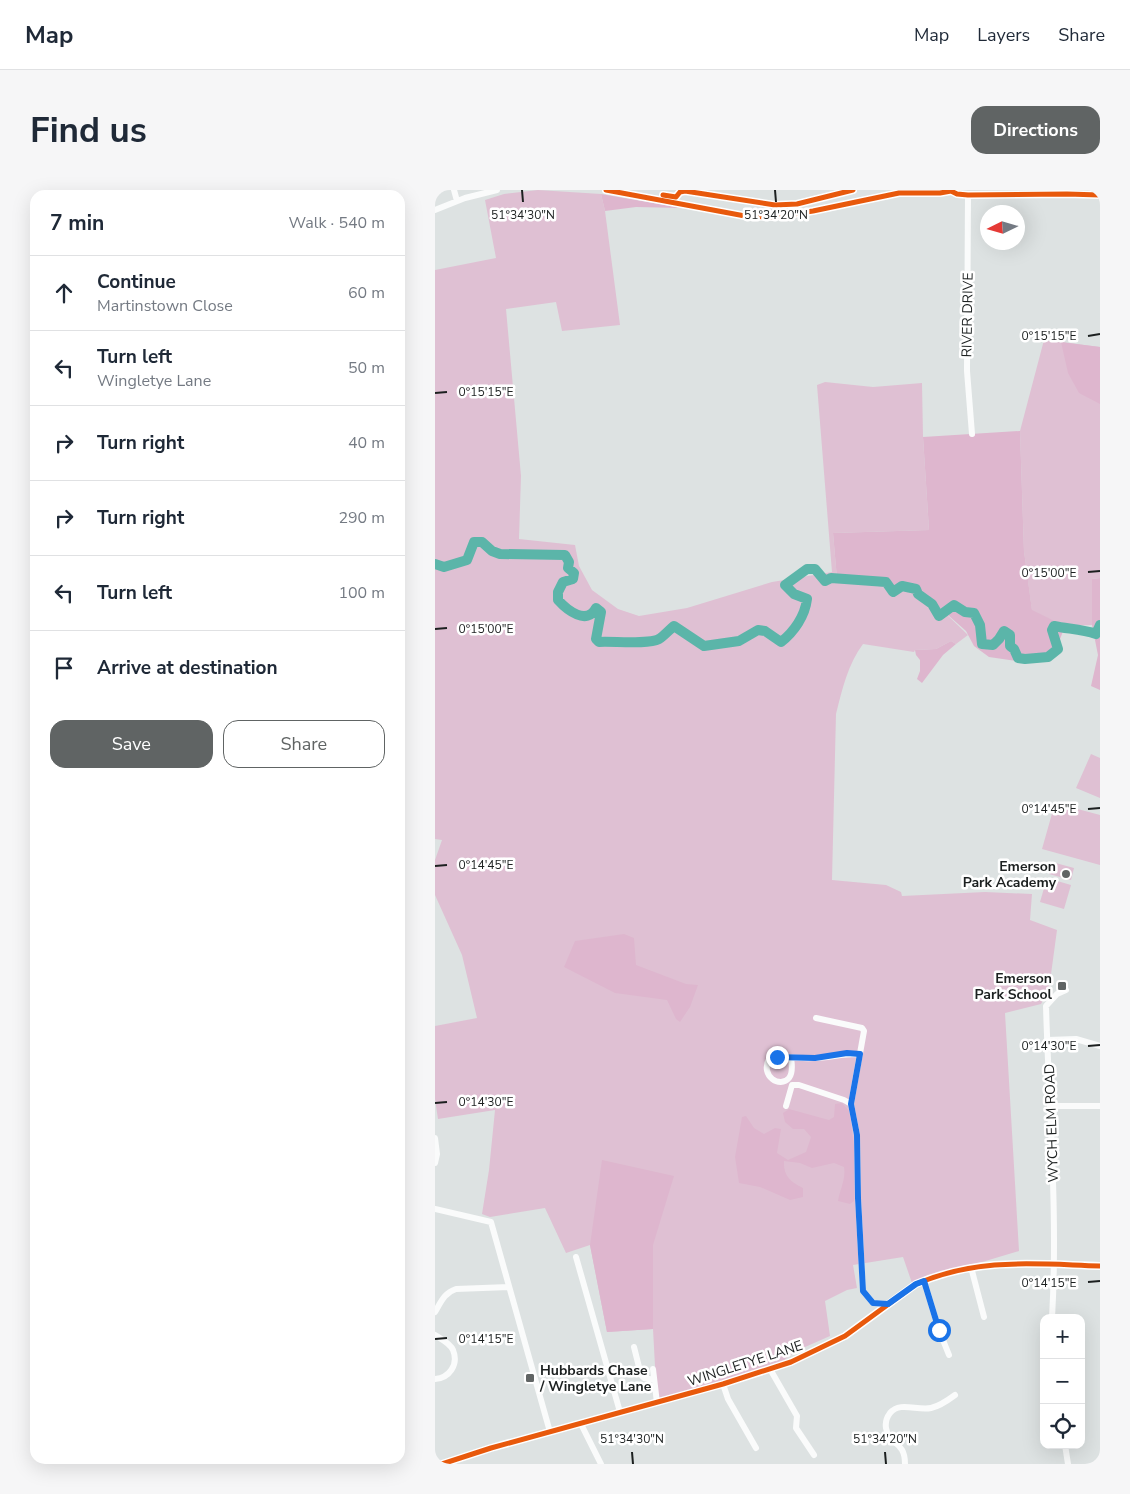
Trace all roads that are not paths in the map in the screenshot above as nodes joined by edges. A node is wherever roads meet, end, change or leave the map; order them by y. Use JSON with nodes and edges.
{"nodes":[{"id":1,"x":454,"y":190,"type":"edge"},
{"id":2,"x":497,"y":190,"type":"edge"},
{"id":3,"x":606,"y":190,"type":"edge"},
{"id":4,"x":853,"y":190,"type":"edge"},
{"id":5,"x":951,"y":190,"type":"edge"},
{"id":6,"x":969,"y":195,"type":"junction"},
{"id":7,"x":1100,"y":195,"type":"edge"},
{"id":8,"x":457,"y":201,"type":"junction"},
{"id":9,"x":674,"y":203,"type":"junction"},
{"id":10,"x":435,"y":210,"type":"edge"},
{"id":11,"x":972,"y":434,"type":"dead end"},
{"id":12,"x":1066,"y":990,"type":"dead end"},
{"id":13,"x":816,"y":1018,"type":"dead end"},
{"id":14,"x":1048,"y":1040,"type":"junction"},
{"id":15,"x":1100,"y":1046,"type":"edge"},
{"id":16,"x":860,"y":1054,"type":"junction"},
{"id":17,"x":791,"y":1058,"type":"junction"},
{"id":18,"x":851,"y":1104,"type":"junction"},
{"id":19,"x":786,"y":1106,"type":"dead end"},
{"id":20,"x":1050,"y":1106,"type":"junction"},
{"id":21,"x":1100,"y":1106,"type":"edge"},
{"id":22,"x":435,"y":1138,"type":"edge"},
{"id":23,"x":435,"y":1163,"type":"edge"},
{"id":24,"x":435,"y":1210,"type":"edge"},
{"id":25,"x":576,"y":1257,"type":"dead end"},
{"id":26,"x":1055,"y":1265,"type":"junction"},
{"id":27,"x":1100,"y":1266,"type":"edge"},
{"id":28,"x":971,"y":1267,"type":"junction"},
{"id":29,"x":924,"y":1281,"type":"junction"},
{"id":30,"x":509,"y":1287,"type":"junction"},
{"id":31,"x":873,"y":1303,"type":"junction"},
{"id":32,"x":888,"y":1304,"type":"junction"},
{"id":33,"x":435,"y":1312,"type":"edge"},
{"id":34,"x":1052,"y":1314,"type":"edge"},
{"id":35,"x":870,"y":1317,"type":"junction"},
{"id":36,"x":984,"y":1317,"type":"dead end"},
{"id":37,"x":435,"y":1335,"type":"edge"},
{"id":38,"x":634,"y":1347,"type":"dead end"},
{"id":39,"x":949,"y":1355,"type":"dead end"},
{"id":40,"x":653,"y":1369,"type":"dead end"},
{"id":41,"x":770,"y":1369,"type":"junction"},
{"id":42,"x":435,"y":1380,"type":"edge"},
{"id":43,"x":654,"y":1380,"type":"junction"},
{"id":44,"x":723,"y":1384,"type":"junction"},
{"id":45,"x":955,"y":1395,"type":"dead end"},
{"id":46,"x":657,"y":1402,"type":"junction"},
{"id":47,"x":620,"y":1412,"type":"junction"},
{"id":48,"x":581,"y":1424,"type":"junction"},
{"id":49,"x":550,"y":1432,"type":"junction"},
{"id":50,"x":756,"y":1448,"type":"dead end"},
{"id":51,"x":1066,"y":1449,"type":"edge"},
{"id":52,"x":814,"y":1455,"type":"dead end"},
{"id":53,"x":442,"y":1464,"type":"edge"},
{"id":54,"x":601,"y":1464,"type":"edge"},
{"id":55,"x":905,"y":1464,"type":"edge"},
{"id":56,"x":1068,"y":1464,"type":"edge"}],
"edges":[{"from":1,"to":8,"type":"street"},
{"from":2,"to":8,"type":"street"},
{"from":3,"to":9,"type":"street"},
{"from":4,"to":9,"type":"street"},
{"from":5,"to":6,"type":"street"},
{"from":5,"to":9,"type":"street"},
{"from":6,"to":7,"type":"street"},
{"from":6,"to":11,"type":"street","name":"RIVER DRIVE"},
{"from":8,"to":10,"type":"street"},
{"from":12,"to":14,"type":"street","name":"WYCH ELM ROAD"},
{"from":13,"to":16,"type":"street"},
{"from":14,"to":15,"type":"street"},
{"from":14,"to":20,"type":"street","name":"WYCH ELM ROAD"},
{"from":16,"to":17,"type":"street"},
{"from":16,"to":18,"type":"street"},
{"from":17,"to":17,"type":"street"},
{"from":18,"to":19,"type":"street"},
{"from":18,"to":31,"type":"street"},
{"from":20,"to":21,"type":"street"},
{"from":20,"to":26,"type":"street","name":"WYCH ELM ROAD"},
{"from":22,"to":23,"type":"street"},
{"from":24,"to":30,"type":"street"},
{"from":25,"to":47,"type":"street"},
{"from":26,"to":27,"type":"street","name":"WINGLETYE LANE"},
{"from":26,"to":28,"type":"street","name":"WINGLETYE LANE"},
{"from":26,"to":34,"type":"street","name":"WYCH ELM ROAD"},
{"from":28,"to":29,"type":"street","name":"WINGLETYE LANE"},
{"from":28,"to":36,"type":"street"},
{"from":29,"to":32,"type":"street","name":"WINGLETYE LANE"},
{"from":29,"to":39,"type":"street"},
{"from":30,"to":33,"type":"street"},
{"from":30,"to":49,"type":"street"},
{"from":31,"to":32,"type":"street"},
{"from":31,"to":35,"type":"street"},
{"from":32,"to":35,"type":"street","name":"WINGLETYE LANE"},
{"from":35,"to":41,"type":"street","name":"WINGLETYE LANE"},
{"from":37,"to":42,"type":"street"},
{"from":38,"to":43,"type":"street"},
{"from":40,"to":43,"type":"street"},
{"from":41,"to":44,"type":"street","name":"WINGLETYE LANE"},
{"from":41,"to":52,"type":"street"},
{"from":43,"to":46,"type":"street"},
{"from":44,"to":46,"type":"street","name":"WINGLETYE LANE"},
{"from":44,"to":50,"type":"street"},
{"from":45,"to":55,"type":"street"},
{"from":46,"to":47,"type":"street","name":"WINGLETYE LANE"},
{"from":47,"to":48,"type":"street","name":"WINGLETYE LANE"},
{"from":48,"to":49,"type":"street","name":"WINGLETYE LANE"},
{"from":48,"to":54,"type":"street"},
{"from":49,"to":53,"type":"street","name":"WINGLETYE LANE"},
{"from":51,"to":56,"type":"street"}]}
